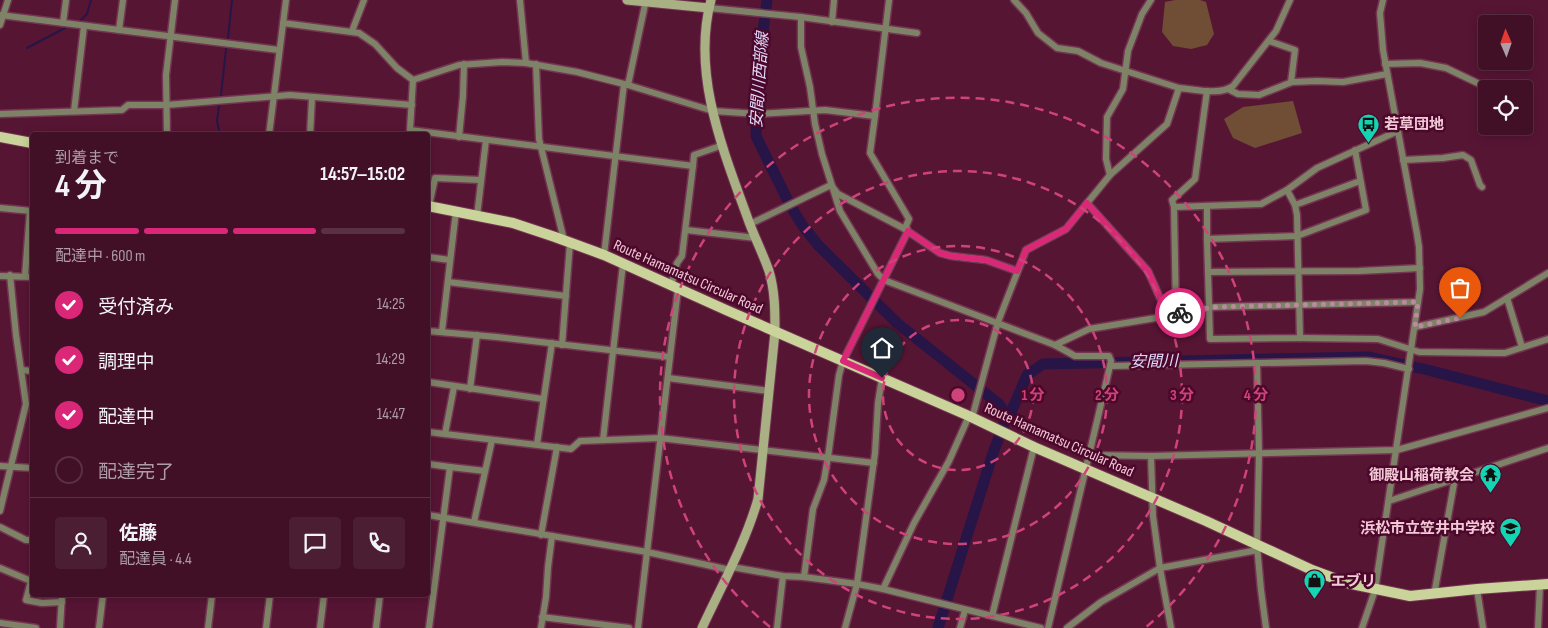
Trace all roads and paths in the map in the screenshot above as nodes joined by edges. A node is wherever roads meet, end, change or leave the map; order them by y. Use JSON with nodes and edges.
{"nodes":[{"id":1,"x":8,"y":0,"type":"edge"},
{"id":2,"x":66,"y":0,"type":"edge"},
{"id":3,"x":123,"y":0,"type":"edge"},
{"id":4,"x":175,"y":0,"type":"edge"},
{"id":5,"x":286,"y":0,"type":"edge"},
{"id":6,"x":364,"y":0,"type":"edge"},
{"id":7,"x":520,"y":0,"type":"edge"},
{"id":8,"x":627,"y":0,"type":"edge"},
{"id":9,"x":834,"y":0,"type":"edge"},
{"id":10,"x":888,"y":0,"type":"edge"},
{"id":11,"x":1014,"y":0,"type":"edge"},
{"id":12,"x":1151,"y":0,"type":"edge"},
{"id":13,"x":1290,"y":0,"type":"edge"},
{"id":14,"x":1383,"y":0,"type":"edge"},
{"id":15,"x":645,"y":1,"type":"edge"},
{"id":16,"x":710,"y":4,"type":"edge"},
{"id":17,"x":1,"y":16,"type":"edge"},
{"id":18,"x":801,"y":18,"type":"junction"},
{"id":19,"x":832,"y":22,"type":"junction"},
{"id":20,"x":63,"y":23,"type":"junction"},
{"id":21,"x":283,"y":23,"type":"junction"},
{"id":22,"x":0,"y":25,"type":"edge"},
{"id":23,"x":84,"y":26,"type":"junction"},
{"id":24,"x":885,"y":29,"type":"junction"},
{"id":25,"x":119,"y":30,"type":"junction"},
{"id":26,"x":352,"y":31,"type":"junction"},
{"id":27,"x":916,"y":33,"type":"dead end"},
{"id":28,"x":171,"y":36,"type":"junction"},
{"id":29,"x":1269,"y":41,"type":"junction"},
{"id":30,"x":278,"y":50,"type":"junction"},
{"id":31,"x":526,"y":63,"type":"junction"},
{"id":32,"x":464,"y":64,"type":"junction"},
{"id":33,"x":536,"y":64,"type":"junction"},
{"id":34,"x":1385,"y":64,"type":"junction"},
{"id":35,"x":1125,"y":70,"type":"junction"},
{"id":36,"x":1387,"y":74,"type":"junction"},
{"id":37,"x":413,"y":80,"type":"junction"},
{"id":38,"x":1291,"y":82,"type":"junction"},
{"id":39,"x":1478,"y":83,"type":"edge"},
{"id":40,"x":626,"y":84,"type":"junction"},
{"id":41,"x":1179,"y":88,"type":"junction"},
{"id":42,"x":1207,"y":90,"type":"junction"},
{"id":43,"x":1228,"y":90,"type":"junction"},
{"id":44,"x":274,"y":96,"type":"junction"},
{"id":45,"x":312,"y":98,"type":"junction"},
{"id":46,"x":166,"y":105,"type":"junction"},
{"id":47,"x":412,"y":105,"type":"junction"},
{"id":48,"x":74,"y":111,"type":"junction"},
{"id":49,"x":713,"y":111,"type":"junction"},
{"id":50,"x":812,"y":112,"type":"junction"},
{"id":51,"x":0,"y":114,"type":"edge"},
{"id":52,"x":874,"y":116,"type":"junction"},
{"id":53,"x":1398,"y":131,"type":"junction"},
{"id":54,"x":167,"y":132,"type":"edge"},
{"id":55,"x":268,"y":132,"type":"edge"},
{"id":56,"x":310,"y":132,"type":"edge"},
{"id":57,"x":409,"y":132,"type":"edge"},
{"id":58,"x":430,"y":135,"type":"edge"},
{"id":59,"x":0,"y":137,"type":"edge"},
{"id":60,"x":459,"y":137,"type":"junction"},
{"id":61,"x":486,"y":140,"type":"junction"},
{"id":62,"x":30,"y":143,"type":"edge"},
{"id":63,"x":723,"y":145,"type":"junction"},
{"id":64,"x":541,"y":146,"type":"junction"},
{"id":65,"x":1355,"y":150,"type":"junction"},
{"id":66,"x":616,"y":156,"type":"junction"},
{"id":67,"x":1403,"y":160,"type":"junction"},
{"id":68,"x":693,"y":166,"type":"junction"},
{"id":69,"x":1110,"y":176,"type":"junction"},
{"id":70,"x":481,"y":180,"type":"junction"},
{"id":71,"x":1360,"y":181,"type":"junction"},
{"id":72,"x":832,"y":185,"type":"junction"},
{"id":73,"x":1482,"y":187,"type":"dead end"},
{"id":74,"x":1287,"y":190,"type":"junction"},
{"id":75,"x":430,"y":198,"type":"edge"},
{"id":76,"x":1087,"y":203,"type":"junction"},
{"id":77,"x":1295,"y":205,"type":"junction"},
{"id":78,"x":430,"y":206,"type":"edge"},
{"id":79,"x":1174,"y":206,"type":"junction"},
{"id":80,"x":1207,"y":206,"type":"junction"},
{"id":81,"x":0,"y":208,"type":"edge"},
{"id":82,"x":30,"y":211,"type":"edge"},
{"id":83,"x":456,"y":211,"type":"junction"},
{"id":84,"x":476,"y":216,"type":"junction"},
{"id":85,"x":750,"y":224,"type":"junction"},
{"id":86,"x":686,"y":230,"type":"junction"},
{"id":87,"x":908,"y":231,"type":"junction"},
{"id":88,"x":1297,"y":236,"type":"junction"},
{"id":89,"x":756,"y":238,"type":"junction"},
{"id":90,"x":1207,"y":239,"type":"junction"},
{"id":91,"x":567,"y":242,"type":"junction"},
{"id":92,"x":30,"y":244,"type":"edge"},
{"id":93,"x":604,"y":255,"type":"junction"},
{"id":94,"x":430,"y":257,"type":"edge"},
{"id":95,"x":450,"y":260,"type":"junction"},
{"id":96,"x":623,"y":264,"type":"junction"},
{"id":97,"x":1420,"y":268,"type":"junction"},
{"id":98,"x":1017,"y":271,"type":"junction"},
{"id":99,"x":1298,"y":271,"type":"junction"},
{"id":100,"x":1208,"y":272,"type":"junction"},
{"id":101,"x":1548,"y":273,"type":"edge"},
{"id":102,"x":10,"y":275,"type":"junction"},
{"id":103,"x":0,"y":276,"type":"edge"},
{"id":104,"x":29,"y":276,"type":"edge"},
{"id":105,"x":884,"y":280,"type":"junction"},
{"id":106,"x":448,"y":282,"type":"junction"},
{"id":107,"x":675,"y":288,"type":"junction"},
{"id":108,"x":566,"y":296,"type":"junction"},
{"id":109,"x":1507,"y":298,"type":"junction"},
{"id":110,"x":1418,"y":302,"type":"junction"},
{"id":111,"x":1299,"y":305,"type":"junction"},
{"id":112,"x":1209,"y":308,"type":"junction"},
{"id":113,"x":1176,"y":314,"type":"junction"},
{"id":114,"x":1168,"y":316,"type":"junction"},
{"id":115,"x":998,"y":322,"type":"junction"},
{"id":116,"x":1415,"y":327,"type":"junction"},
{"id":117,"x":430,"y":331,"type":"edge"},
{"id":118,"x":442,"y":331,"type":"junction"},
{"id":119,"x":775,"y":332,"type":"junction"},
{"id":120,"x":477,"y":335,"type":"junction"},
{"id":121,"x":1300,"y":338,"type":"junction"},
{"id":122,"x":1548,"y":339,"type":"edge"},
{"id":123,"x":552,"y":344,"type":"junction"},
{"id":124,"x":562,"y":345,"type":"junction"},
{"id":125,"x":1055,"y":345,"type":"junction"},
{"id":126,"x":1522,"y":347,"type":"junction"},
{"id":127,"x":1412,"y":350,"type":"junction"},
{"id":128,"x":614,"y":351,"type":"junction"},
{"id":129,"x":670,"y":357,"type":"junction"},
{"id":130,"x":843,"y":361,"type":"junction"},
{"id":131,"x":1257,"y":363,"type":"junction"},
{"id":132,"x":1111,"y":364,"type":"junction"},
{"id":133,"x":1409,"y":367,"type":"junction"},
{"id":134,"x":22,"y":370,"type":"junction"},
{"id":135,"x":30,"y":371,"type":"edge"},
{"id":136,"x":668,"y":378,"type":"junction"},
{"id":137,"x":882,"y":378,"type":"junction"},
{"id":138,"x":430,"y":382,"type":"edge"},
{"id":139,"x":454,"y":386,"type":"junction"},
{"id":140,"x":470,"y":389,"type":"junction"},
{"id":141,"x":769,"y":391,"type":"junction"},
{"id":142,"x":543,"y":399,"type":"junction"},
{"id":143,"x":1548,"y":408,"type":"edge"},
{"id":144,"x":971,"y":417,"type":"junction"},
{"id":145,"x":430,"y":432,"type":"edge"},
{"id":146,"x":445,"y":434,"type":"junction"},
{"id":147,"x":660,"y":438,"type":"junction"},
{"id":148,"x":492,"y":440,"type":"junction"},
{"id":149,"x":603,"y":440,"type":"junction"},
{"id":150,"x":537,"y":444,"type":"junction"},
{"id":151,"x":557,"y":447,"type":"junction"},
{"id":152,"x":1034,"y":447,"type":"junction"},
{"id":153,"x":1548,"y":448,"type":"edge"},
{"id":154,"x":764,"y":449,"type":"junction"},
{"id":155,"x":1397,"y":450,"type":"junction"},
{"id":156,"x":1259,"y":453,"type":"junction"},
{"id":157,"x":1090,"y":455,"type":"junction"},
{"id":158,"x":1151,"y":456,"type":"junction"},
{"id":159,"x":828,"y":457,"type":"junction"},
{"id":160,"x":874,"y":463,"type":"junction"},
{"id":161,"x":430,"y":464,"type":"edge"},
{"id":162,"x":0,"y":466,"type":"edge"},
{"id":163,"x":10,"y":467,"type":"junction"},
{"id":164,"x":450,"y":467,"type":"junction"},
{"id":165,"x":30,"y":468,"type":"edge"},
{"id":166,"x":1086,"y":469,"type":"junction"},
{"id":167,"x":485,"y":471,"type":"junction"},
{"id":168,"x":1455,"y":478,"type":"junction"},
{"id":169,"x":1152,"y":497,"type":"junction"},
{"id":170,"x":1389,"y":501,"type":"junction"},
{"id":171,"x":0,"y":511,"type":"edge"},
{"id":172,"x":430,"y":515,"type":"edge"},
{"id":173,"x":443,"y":517,"type":"junction"},
{"id":174,"x":474,"y":522,"type":"junction"},
{"id":175,"x":0,"y":527,"type":"edge"},
{"id":176,"x":540,"y":535,"type":"junction"},
{"id":177,"x":552,"y":536,"type":"junction"},
{"id":178,"x":30,"y":540,"type":"edge"},
{"id":179,"x":1258,"y":547,"type":"junction"},
{"id":180,"x":647,"y":552,"type":"junction"},
{"id":181,"x":0,"y":568,"type":"edge"},
{"id":182,"x":1160,"y":568,"type":"junction"},
{"id":183,"x":731,"y":569,"type":"junction"},
{"id":184,"x":782,"y":576,"type":"junction"},
{"id":185,"x":804,"y":577,"type":"junction"},
{"id":186,"x":30,"y":581,"type":"edge"},
{"id":187,"x":857,"y":584,"type":"junction"},
{"id":188,"x":1544,"y":584,"type":"edge"},
{"id":189,"x":30,"y":585,"type":"edge"},
{"id":190,"x":884,"y":589,"type":"junction"},
{"id":191,"x":1477,"y":589,"type":"junction"},
{"id":192,"x":1375,"y":590,"type":"junction"},
{"id":193,"x":1434,"y":595,"type":"junction"},
{"id":194,"x":103,"y":597,"type":"edge"},
{"id":195,"x":212,"y":597,"type":"edge"},
{"id":196,"x":270,"y":597,"type":"edge"},
{"id":197,"x":324,"y":597,"type":"edge"},
{"id":198,"x":380,"y":597,"type":"edge"},
{"id":199,"x":62,"y":599,"type":"edge"},
{"id":200,"x":965,"y":610,"type":"junction"},
{"id":201,"x":992,"y":616,"type":"junction"},
{"id":202,"x":542,"y":617,"type":"junction"},
{"id":203,"x":0,"y":623,"type":"edge"},
{"id":204,"x":36,"y":628,"type":"edge"},
{"id":205,"x":60,"y":628,"type":"edge"},
{"id":206,"x":99,"y":628,"type":"edge"},
{"id":207,"x":208,"y":628,"type":"edge"},
{"id":208,"x":266,"y":628,"type":"edge"},
{"id":209,"x":320,"y":628,"type":"edge"},
{"id":210,"x":376,"y":628,"type":"edge"},
{"id":211,"x":429,"y":628,"type":"edge"},
{"id":212,"x":541,"y":628,"type":"edge"},
{"id":213,"x":629,"y":628,"type":"edge"},
{"id":214,"x":638,"y":628,"type":"edge"},
{"id":215,"x":702,"y":628,"type":"edge"},
{"id":216,"x":777,"y":628,"type":"edge"},
{"id":217,"x":846,"y":628,"type":"edge"},
{"id":218,"x":960,"y":628,"type":"edge"},
{"id":219,"x":1041,"y":628,"type":"edge"},
{"id":220,"x":1048,"y":628,"type":"edge"},
{"id":221,"x":1068,"y":628,"type":"edge"},
{"id":222,"x":1171,"y":628,"type":"edge"},
{"id":223,"x":1266,"y":628,"type":"edge"},
{"id":224,"x":1362,"y":628,"type":"edge"},
{"id":225,"x":1483,"y":628,"type":"edge"},
{"id":226,"x":1538,"y":628,"type":"edge"}],
"edges":[{"from":1,"to":17,"type":"street"},
{"from":2,"to":20,"type":"street"},
{"from":3,"to":25,"type":"street"},
{"from":4,"to":28,"type":"street"},
{"from":5,"to":21,"type":"street"},
{"from":6,"to":26,"type":"street"},
{"from":7,"to":31,"type":"street"},
{"from":8,"to":15,"type":"street"},
{"from":9,"to":19,"type":"street"},
{"from":10,"to":24,"type":"street"},
{"from":11,"to":35,"type":"street"},
{"from":12,"to":35,"type":"street"},
{"from":13,"to":29,"type":"street"},
{"from":14,"to":34,"type":"street"},
{"from":15,"to":16,"type":"street"},
{"from":15,"to":40,"type":"street"},
{"from":16,"to":18,"type":"street"},
{"from":16,"to":49,"type":"street"},
{"from":17,"to":20,"type":"street"},
{"from":17,"to":22,"type":"street"},
{"from":18,"to":19,"type":"street"},
{"from":18,"to":50,"type":"street"},
{"from":19,"to":24,"type":"street"},
{"from":20,"to":23,"type":"street"},
{"from":21,"to":26,"type":"street"},
{"from":21,"to":30,"type":"street"},
{"from":23,"to":25,"type":"street"},
{"from":23,"to":48,"type":"street"},
{"from":24,"to":27,"type":"street"},
{"from":24,"to":52,"type":"street"},
{"from":25,"to":28,"type":"street"},
{"from":26,"to":37,"type":"street"},
{"from":28,"to":30,"type":"street"},
{"from":28,"to":46,"type":"street"},
{"from":29,"to":38,"type":"street"},
{"from":29,"to":43,"type":"street"},
{"from":30,"to":44,"type":"street"},
{"from":31,"to":32,"type":"street"},
{"from":31,"to":33,"type":"street"},
{"from":32,"to":37,"type":"street"},
{"from":32,"to":60,"type":"street"},
{"from":33,"to":40,"type":"street"},
{"from":33,"to":64,"type":"street"},
{"from":34,"to":36,"type":"street"},
{"from":34,"to":39,"type":"street"},
{"from":35,"to":41,"type":"street"},
{"from":35,"to":69,"type":"street"},
{"from":36,"to":38,"type":"street"},
{"from":36,"to":53,"type":"street"},
{"from":37,"to":47,"type":"street"},
{"from":38,"to":43,"type":"street"},
{"from":40,"to":49,"type":"street"},
{"from":40,"to":66,"type":"street"},
{"from":41,"to":42,"type":"street"},
{"from":41,"to":69,"type":"street"},
{"from":42,"to":43,"type":"street"},
{"from":42,"to":79,"type":"street"},
{"from":44,"to":45,"type":"street"},
{"from":44,"to":46,"type":"street"},
{"from":44,"to":55,"type":"street"},
{"from":45,"to":47,"type":"street"},
{"from":45,"to":56,"type":"street"},
{"from":46,"to":48,"type":"street"},
{"from":46,"to":54,"type":"street"},
{"from":47,"to":57,"type":"street"},
{"from":48,"to":51,"type":"street"},
{"from":49,"to":50,"type":"street"},
{"from":49,"to":63,"type":"street"},
{"from":50,"to":52,"type":"street"},
{"from":50,"to":72,"type":"street"},
{"from":52,"to":87,"type":"street"},
{"from":53,"to":65,"type":"street"},
{"from":53,"to":67,"type":"street"},
{"from":58,"to":60,"type":"street"},
{"from":59,"to":62,"type":"main road"},
{"from":60,"to":61,"type":"street"},
{"from":61,"to":64,"type":"street"},
{"from":61,"to":70,"type":"street"},
{"from":63,"to":68,"type":"street"},
{"from":63,"to":85,"type":"street"},
{"from":64,"to":66,"type":"street"},
{"from":64,"to":91,"type":"street"},
{"from":65,"to":71,"type":"street"},
{"from":65,"to":74,"type":"street"},
{"from":66,"to":68,"type":"street"},
{"from":66,"to":93,"type":"street"},
{"from":67,"to":73,"type":"street"},
{"from":67,"to":97,"type":"street"},
{"from":68,"to":86,"type":"street"},
{"from":69,"to":76,"type":"street"},
{"from":70,"to":75,"type":"street"},
{"from":70,"to":84,"type":"street"},
{"from":71,"to":77,"type":"street"},
{"from":71,"to":88,"type":"street"},
{"from":72,"to":85,"type":"street"},
{"from":72,"to":87,"type":"street"},
{"from":72,"to":105,"type":"street"},
{"from":74,"to":77,"type":"street"},
{"from":74,"to":80,"type":"street"},
{"from":76,"to":98,"type":"street"},
{"from":76,"to":114,"type":"street"},
{"from":77,"to":88,"type":"street"},
{"from":78,"to":83,"type":"main road","name":"Route Hamamatsu Circular Road"},
{"from":79,"to":80,"type":"street"},
{"from":79,"to":113,"type":"street"},
{"from":80,"to":90,"type":"street"},
{"from":81,"to":82,"type":"street"},
{"from":83,"to":84,"type":"main road","name":"Route Hamamatsu Circular Road"},
{"from":83,"to":95,"type":"street"},
{"from":84,"to":91,"type":"main road","name":"Route Hamamatsu Circular Road"},
{"from":85,"to":89,"type":"street"},
{"from":86,"to":89,"type":"street"},
{"from":86,"to":107,"type":"street"},
{"from":87,"to":98,"type":"street"},
{"from":87,"to":105,"type":"street"},
{"from":88,"to":90,"type":"street"},
{"from":88,"to":99,"type":"street"},
{"from":89,"to":119,"type":"street"},
{"from":90,"to":100,"type":"street"},
{"from":91,"to":93,"type":"main road","name":"Route Hamamatsu Circular Road"},
{"from":91,"to":108,"type":"street"},
{"from":92,"to":104,"type":"street"},
{"from":93,"to":96,"type":"main road","name":"Route Hamamatsu Circular Road"},
{"from":94,"to":95,"type":"street"},
{"from":95,"to":106,"type":"street"},
{"from":96,"to":107,"type":"main road","name":"Route Hamamatsu Circular Road"},
{"from":96,"to":128,"type":"street"},
{"from":97,"to":99,"type":"street"},
{"from":97,"to":110,"type":"street"},
{"from":98,"to":115,"type":"street"},
{"from":99,"to":100,"type":"street"},
{"from":99,"to":111,"type":"street"},
{"from":100,"to":112,"type":"street"},
{"from":101,"to":109,"type":"street"},
{"from":102,"to":103,"type":"street"},
{"from":102,"to":104,"type":"street"},
{"from":102,"to":134,"type":"street"},
{"from":105,"to":115,"type":"street"},
{"from":105,"to":130,"type":"street"},
{"from":106,"to":108,"type":"street"},
{"from":106,"to":118,"type":"street"},
{"from":107,"to":119,"type":"main road","name":"Route Hamamatsu Circular Road"},
{"from":107,"to":129,"type":"street"},
{"from":108,"to":124,"type":"street"},
{"from":109,"to":116,"type":"street"},
{"from":109,"to":126,"type":"street"},
{"from":110,"to":111,"type":"street"},
{"from":110,"to":116,"type":"street"},
{"from":111,"to":112,"type":"street"},
{"from":111,"to":121,"type":"street"},
{"from":112,"to":113,"type":"street"},
{"from":112,"to":121,"type":"street"},
{"from":113,"to":114,"type":"street"},
{"from":114,"to":125,"type":"street"},
{"from":115,"to":125,"type":"street"},
{"from":115,"to":144,"type":"street"},
{"from":116,"to":127,"type":"street"},
{"from":117,"to":118,"type":"street"},
{"from":118,"to":120,"type":"street"},
{"from":119,"to":130,"type":"main road","name":"Route Hamamatsu Circular Road"},
{"from":119,"to":141,"type":"street"},
{"from":120,"to":123,"type":"street"},
{"from":120,"to":140,"type":"street"},
{"from":121,"to":127,"type":"street"},
{"from":122,"to":126,"type":"street"},
{"from":123,"to":124,"type":"street"},
{"from":123,"to":142,"type":"street"},
{"from":124,"to":128,"type":"street"},
{"from":125,"to":132,"type":"street"},
{"from":126,"to":127,"type":"street"},
{"from":127,"to":133,"type":"street"},
{"from":128,"to":129,"type":"street"},
{"from":128,"to":149,"type":"street"},
{"from":129,"to":136,"type":"street"},
{"from":130,"to":137,"type":"main road","name":"Route Hamamatsu Circular Road"},
{"from":130,"to":159,"type":"street"},
{"from":131,"to":132,"type":"street"},
{"from":131,"to":133,"type":"street"},
{"from":131,"to":156,"type":"street"},
{"from":132,"to":157,"type":"street"},
{"from":133,"to":155,"type":"street"},
{"from":134,"to":135,"type":"street"},
{"from":134,"to":163,"type":"street"},
{"from":136,"to":141,"type":"street"},
{"from":136,"to":147,"type":"street"},
{"from":137,"to":144,"type":"main road","name":"Route Hamamatsu Circular Road"},
{"from":137,"to":160,"type":"street"},
{"from":138,"to":139,"type":"street"},
{"from":139,"to":140,"type":"street"},
{"from":139,"to":146,"type":"street"},
{"from":140,"to":142,"type":"street"},
{"from":141,"to":154,"type":"street"},
{"from":142,"to":150,"type":"street"},
{"from":143,"to":155,"type":"street"},
{"from":144,"to":152,"type":"main road","name":"Route Hamamatsu Circular Road"},
{"from":144,"to":190,"type":"street"},
{"from":145,"to":146,"type":"street"},
{"from":146,"to":148,"type":"street"},
{"from":147,"to":149,"type":"street"},
{"from":147,"to":154,"type":"street"},
{"from":147,"to":180,"type":"street"},
{"from":148,"to":150,"type":"street"},
{"from":148,"to":167,"type":"street"},
{"from":149,"to":151,"type":"street"},
{"from":150,"to":151,"type":"street"},
{"from":151,"to":176,"type":"street"},
{"from":152,"to":166,"type":"main road","name":"Route Hamamatsu Circular Road"},
{"from":152,"to":201,"type":"street"},
{"from":153,"to":168,"type":"street"},
{"from":154,"to":159,"type":"street"},
{"from":154,"to":183,"type":"street"},
{"from":155,"to":156,"type":"street"},
{"from":155,"to":170,"type":"street"},
{"from":156,"to":158,"type":"street"},
{"from":156,"to":179,"type":"street"},
{"from":157,"to":158,"type":"street"},
{"from":157,"to":166,"type":"street"},
{"from":158,"to":169,"type":"street"},
{"from":159,"to":160,"type":"street"},
{"from":159,"to":185,"type":"street"},
{"from":160,"to":187,"type":"street"},
{"from":161,"to":164,"type":"street"},
{"from":162,"to":163,"type":"street"},
{"from":163,"to":165,"type":"street"},
{"from":163,"to":171,"type":"street"},
{"from":164,"to":167,"type":"street"},
{"from":164,"to":173,"type":"street"},
{"from":166,"to":169,"type":"main road","name":"Route Hamamatsu Circular Road"},
{"from":166,"to":220,"type":"street"},
{"from":167,"to":174,"type":"street"},
{"from":168,"to":170,"type":"street"},
{"from":168,"to":193,"type":"street"},
{"from":169,"to":179,"type":"main road","name":"Route Hamamatsu Circular Road"},
{"from":169,"to":182,"type":"street"},
{"from":170,"to":192,"type":"street"},
{"from":172,"to":173,"type":"street"},
{"from":173,"to":174,"type":"street"},
{"from":173,"to":211,"type":"street"},
{"from":174,"to":176,"type":"street"},
{"from":175,"to":178,"type":"street"},
{"from":176,"to":177,"type":"street"},
{"from":177,"to":180,"type":"street"},
{"from":177,"to":202,"type":"street"},
{"from":179,"to":182,"type":"street"},
{"from":179,"to":192,"type":"main road","name":"Route Hamamatsu Circular Road"},
{"from":179,"to":223,"type":"street"},
{"from":180,"to":183,"type":"street"},
{"from":180,"to":214,"type":"street"},
{"from":181,"to":186,"type":"street"},
{"from":182,"to":221,"type":"street"},
{"from":182,"to":222,"type":"street"},
{"from":183,"to":184,"type":"street"},
{"from":183,"to":215,"type":"street"},
{"from":184,"to":185,"type":"street"},
{"from":184,"to":216,"type":"street"},
{"from":185,"to":187,"type":"street"},
{"from":187,"to":190,"type":"street"},
{"from":187,"to":217,"type":"street"},
{"from":188,"to":191,"type":"main road","name":"Route Hamamatsu Circular Road"},
{"from":188,"to":226,"type":"street"},
{"from":189,"to":199,"type":"street"},
{"from":190,"to":200,"type":"street"},
{"from":191,"to":193,"type":"main road","name":"Route Hamamatsu Circular Road"},
{"from":191,"to":225,"type":"street"},
{"from":192,"to":193,"type":"main road","name":"Route Hamamatsu Circular Road"},
{"from":192,"to":224,"type":"street"},
{"from":194,"to":206,"type":"street"},
{"from":195,"to":207,"type":"street"},
{"from":196,"to":208,"type":"street"},
{"from":197,"to":209,"type":"street"},
{"from":198,"to":210,"type":"street"},
{"from":199,"to":205,"type":"street"},
{"from":200,"to":201,"type":"street"},
{"from":200,"to":218,"type":"street"},
{"from":201,"to":219,"type":"street"},
{"from":202,"to":212,"type":"street"},
{"from":202,"to":213,"type":"street"},
{"from":203,"to":204,"type":"street"}]}
